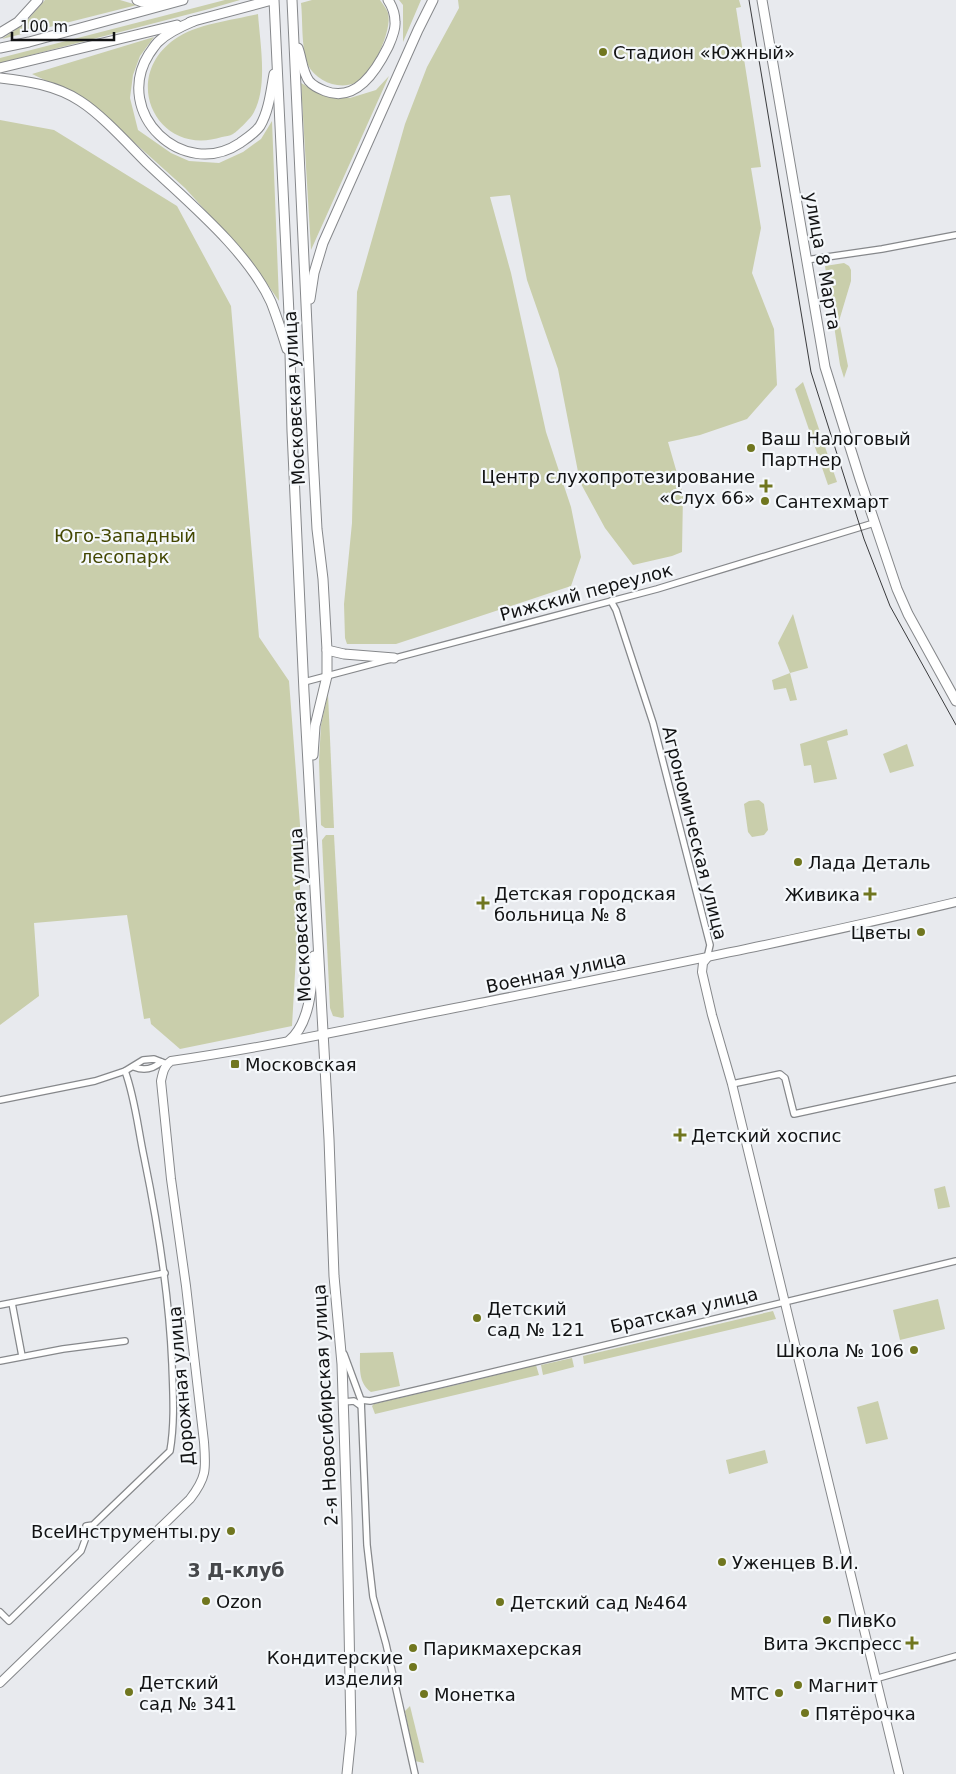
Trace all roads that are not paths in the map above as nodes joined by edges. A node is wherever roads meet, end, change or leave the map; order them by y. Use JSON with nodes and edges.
{"nodes":[{"id":1,"x":38,"y":0,"type":"edge"},
{"id":2,"x":137,"y":0,"type":"edge"},
{"id":3,"x":166,"y":0,"type":"edge"},
{"id":4,"x":183,"y":0,"type":"edge"},
{"id":5,"x":273,"y":0,"type":"edge"},
{"id":6,"x":292,"y":0,"type":"edge"},
{"id":7,"x":388,"y":0,"type":"edge"},
{"id":8,"x":433,"y":0,"type":"edge"},
{"id":9,"x":762,"y":0,"type":"edge"},
{"id":10,"x":194,"y":21,"type":"junction"},
{"id":11,"x":0,"y":33,"type":"edge"},
{"id":12,"x":293,"y":37,"type":"junction"},
{"id":13,"x":0,"y":48,"type":"edge"},
{"id":14,"x":277,"y":62,"type":"junction"},
{"id":15,"x":0,"y":68,"type":"edge"},
{"id":16,"x":0,"y":78,"type":"edge"},
{"id":17,"x":956,"y":235,"type":"edge"},
{"id":18,"x":806,"y":260,"type":"junction"},
{"id":19,"x":307,"y":316,"type":"junction"},
{"id":20,"x":290,"y":356,"type":"junction"},
{"id":21,"x":874,"y":523,"type":"junction"},
{"id":22,"x":611,"y":601,"type":"junction"},
{"id":23,"x":327,"y":650,"type":"junction"},
{"id":24,"x":394,"y":658,"type":"junction"},
{"id":25,"x":327,"y":676,"type":"junction"},
{"id":26,"x":304,"y":682,"type":"junction"},
{"id":27,"x":956,"y":701,"type":"edge"},
{"id":28,"x":310,"y":793,"type":"junction"},
{"id":29,"x":956,"y":902,"type":"edge"},
{"id":30,"x":318,"y":944,"type":"junction"},
{"id":31,"x":707,"y":958,"type":"junction"},
{"id":32,"x":323,"y":1034,"type":"junction"},
{"id":33,"x":290,"y":1040,"type":"junction"},
{"id":34,"x":164,"y":1063,"type":"junction"},
{"id":35,"x":134,"y":1067,"type":"junction"},
{"id":36,"x":125,"y":1071,"type":"junction"},
{"id":37,"x":956,"y":1079,"type":"edge"},
{"id":38,"x":732,"y":1084,"type":"junction"},
{"id":39,"x":0,"y":1100,"type":"edge"},
{"id":40,"x":956,"y":1261,"type":"edge"},
{"id":41,"x":165,"y":1273,"type":"junction"},
{"id":42,"x":12,"y":1302,"type":"junction"},
{"id":43,"x":784,"y":1302,"type":"junction"},
{"id":44,"x":0,"y":1305,"type":"edge"},
{"id":45,"x":126,"y":1341,"type":"dead end"},
{"id":46,"x":341,"y":1345,"type":"junction"},
{"id":47,"x":22,"y":1356,"type":"junction"},
{"id":48,"x":0,"y":1361,"type":"edge"},
{"id":49,"x":343,"y":1402,"type":"junction"},
{"id":50,"x":361,"y":1403,"type":"junction"},
{"id":51,"x":0,"y":1612,"type":"edge"},
{"id":52,"x":956,"y":1656,"type":"edge"},
{"id":53,"x":875,"y":1679,"type":"junction"},
{"id":54,"x":0,"y":1683,"type":"edge"},
{"id":55,"x":347,"y":1774,"type":"edge"},
{"id":56,"x":414,"y":1774,"type":"edge"},
{"id":57,"x":899,"y":1774,"type":"edge"}],
"edges":[{"from":1,"to":11,"type":"main road"},
{"from":2,"to":3,"type":"main road"},
{"from":4,"to":13,"type":"main road"},
{"from":5,"to":10,"type":"main road"},
{"from":5,"to":14,"type":"main road","name":"Московская улица"},
{"from":6,"to":12,"type":"main road","name":"Московская улица"},
{"from":7,"to":12,"type":"main road"},
{"from":8,"to":19,"type":"main road"},
{"from":9,"to":18,"type":"main road","name":"улица 8 Марта"},
{"from":10,"to":14,"type":"main road"},
{"from":10,"to":15,"type":"main road"},
{"from":12,"to":19,"type":"main road","name":"Московская улица"},
{"from":14,"to":20,"type":"main road","name":"Московская улица"},
{"from":16,"to":20,"type":"main road"},
{"from":17,"to":18,"type":"street"},
{"from":18,"to":21,"type":"main road","name":"улица 8 Марта"},
{"from":19,"to":23,"type":"main road","name":"Московская улица"},
{"from":20,"to":26,"type":"main road","name":"Московская улица"},
{"from":21,"to":22,"type":"street","name":"Рижский переулок"},
{"from":21,"to":27,"type":"main road","name":"улица 8 Марта"},
{"from":22,"to":24,"type":"street","name":"Рижский переулок"},
{"from":22,"to":31,"type":"street","name":"Агрономическая улица"},
{"from":23,"to":24,"type":"main road"},
{"from":23,"to":25,"type":"main road","name":"Московская улица"},
{"from":24,"to":25,"type":"street","name":"Рижский переулок"},
{"from":25,"to":26,"type":"street","name":"Рижский переулок"},
{"from":25,"to":28,"type":"main road","name":"Московская улица"},
{"from":26,"to":28,"type":"main road","name":"Московская улица"},
{"from":28,"to":30,"type":"main road","name":"Московская улица"},
{"from":29,"to":31,"type":"street","name":"Военная улица"},
{"from":30,"to":32,"type":"main road","name":"Московская улица"},
{"from":30,"to":33,"type":"main road"},
{"from":31,"to":32,"type":"street","name":"Военная улица"},
{"from":31,"to":38,"type":"street","name":"Агрономическая улица"},
{"from":32,"to":33,"type":"street","name":"Военная улица"},
{"from":32,"to":46,"type":"main road","name":"2-я Новосибирская улица"},
{"from":33,"to":34,"type":"street","name":"Военная улица"},
{"from":34,"to":35,"type":"street","name":"Военная улица"},
{"from":34,"to":35,"type":"street","name":"Военная улица"},
{"from":34,"to":54,"type":"street","name":"Дорожная улица"},
{"from":35,"to":36,"type":"street"},
{"from":36,"to":39,"type":"street"},
{"from":36,"to":41,"type":"street"},
{"from":37,"to":38,"type":"street"},
{"from":38,"to":43,"type":"street","name":"Агрономическая улица"},
{"from":40,"to":43,"type":"street","name":"Братская улица"},
{"from":41,"to":42,"type":"street"},
{"from":41,"to":51,"type":"street"},
{"from":42,"to":44,"type":"street"},
{"from":42,"to":47,"type":"street"},
{"from":43,"to":50,"type":"street","name":"Братская улица"},
{"from":43,"to":53,"type":"street","name":"Агрономическая улица"},
{"from":45,"to":47,"type":"street"},
{"from":46,"to":49,"type":"main road","name":"2-я Новосибирская улица"},
{"from":46,"to":50,"type":"street"},
{"from":47,"to":48,"type":"street"},
{"from":49,"to":50,"type":"street","name":"Братская улица"},
{"from":49,"to":55,"type":"main road","name":"2-я Новосибирская улица"},
{"from":50,"to":56,"type":"street"},
{"from":52,"to":53,"type":"street"},
{"from":53,"to":57,"type":"street","name":"Агрономическая улица"}]}
